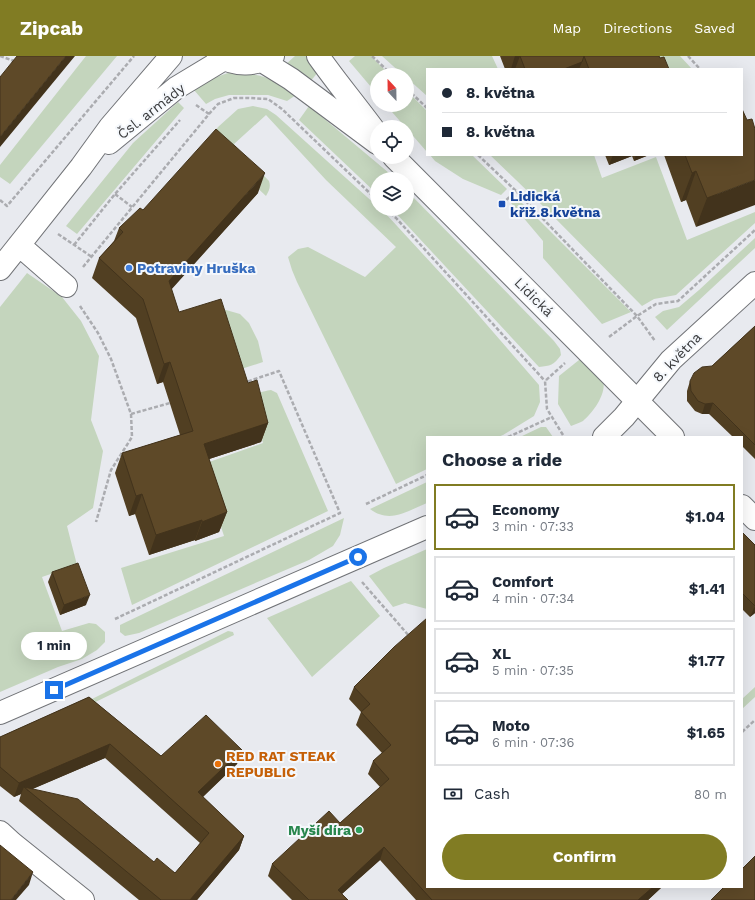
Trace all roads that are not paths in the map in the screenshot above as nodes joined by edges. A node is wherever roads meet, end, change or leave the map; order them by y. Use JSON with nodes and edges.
{"nodes":[{"id":1,"x":171,"y":56,"type":"edge"},
{"id":2,"x":318,"y":56,"type":"edge"},
{"id":3,"x":221,"y":58,"type":"edge"},
{"id":4,"x":268,"y":59,"type":"edge"},
{"id":5,"x":370,"y":124,"type":"edge"},
{"id":6,"x":370,"y":138,"type":"edge"},
{"id":7,"x":401,"y":164,"type":"edge"},
{"id":8,"x":81,"y":167,"type":"junction"},
{"id":9,"x":19,"y":245,"type":"junction"},
{"id":10,"x":0,"y":269,"type":"edge"},
{"id":11,"x":755,"y":283,"type":"edge"},
{"id":12,"x":66,"y":286,"type":"road end"},
{"id":13,"x":637,"y":401,"type":"junction"},
{"id":14,"x":605,"y":436,"type":"edge"},
{"id":15,"x":672,"y":436,"type":"edge"},
{"id":16,"x":743,"y":507,"type":"edge"},
{"id":17,"x":755,"y":519,"type":"edge"},
{"id":18,"x":426,"y":527,"type":"edge"},
{"id":19,"x":0,"y":713,"type":"edge"},
{"id":20,"x":0,"y":832,"type":"edge"},
{"id":21,"x":83,"y":900,"type":"edge"}],
"edges":[{"from":1,"to":8,"type":"street","name":"Čsl. armády"},
{"from":2,"to":5,"type":"street"},
{"from":3,"to":4,"type":"street"},
{"from":3,"to":8,"type":"street","name":"Čsl. armády"},
{"from":4,"to":6,"type":"street"},
{"from":7,"to":13,"type":"street","name":"Lidická"},
{"from":8,"to":9,"type":"street","name":"Čsl. armády"},
{"from":9,"to":10,"type":"street","name":"Čsl. armády"},
{"from":9,"to":12,"type":"street"},
{"from":11,"to":13,"type":"street","name":"8. května"},
{"from":13,"to":14,"type":"street","name":"8. května"},
{"from":13,"to":15,"type":"street","name":"Lidická"},
{"from":16,"to":17,"type":"street"},
{"from":18,"to":19,"type":"street"},
{"from":20,"to":21,"type":"street"}]}
